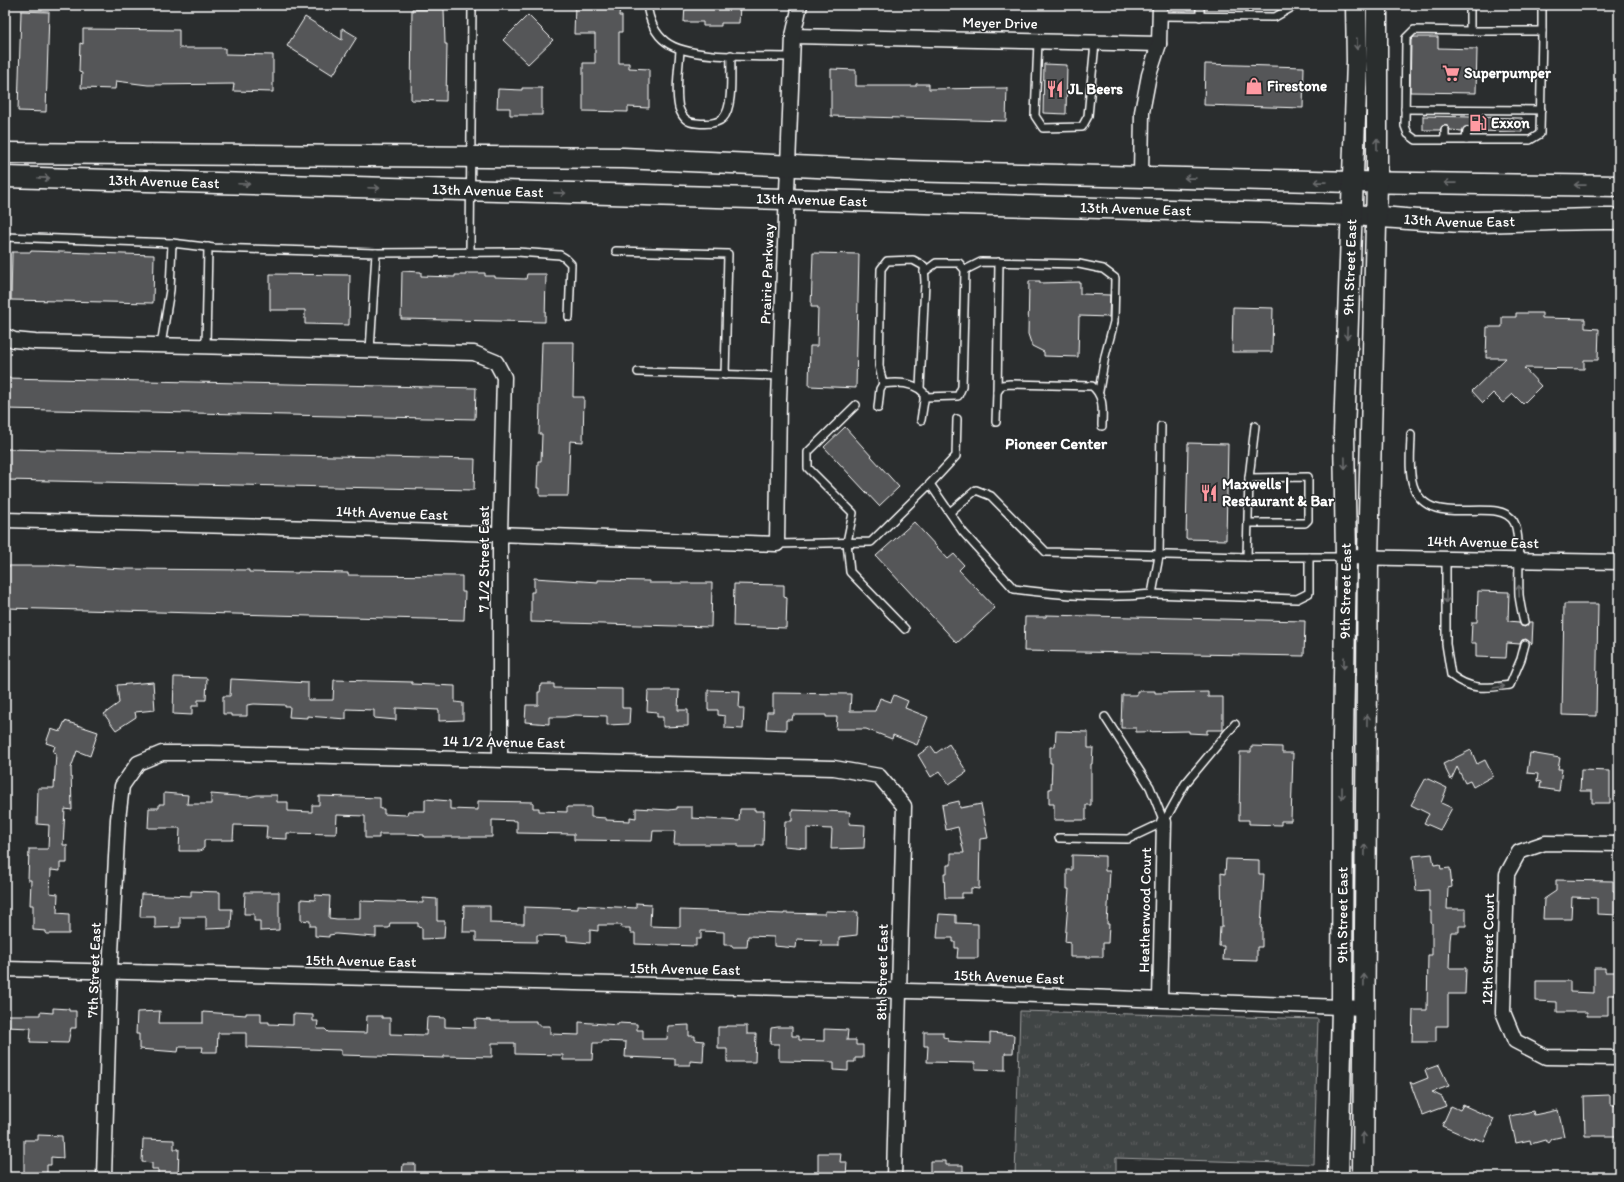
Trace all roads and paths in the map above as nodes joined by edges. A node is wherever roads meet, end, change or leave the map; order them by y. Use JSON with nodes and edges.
{"nodes":[{"id":1,"x":472,"y":5,"type":"edge"},
{"id":2,"x":647,"y":5,"type":"edge"},
{"id":3,"x":800,"y":5,"type":"edge"},
{"id":4,"x":1200,"y":5,"type":"edge"},
{"id":5,"x":1296,"y":5,"type":"edge"},
{"id":6,"x":1356,"y":5,"type":"edge"},
{"id":7,"x":1377,"y":5,"type":"edge"},
{"id":8,"x":1470,"y":5,"type":"edge"},
{"id":9,"x":1542,"y":5,"type":"edge"},
{"id":10,"x":1160,"y":11,"type":"edge"},
{"id":11,"x":1200,"y":17,"type":"junction"},
{"id":12,"x":1470,"y":31,"type":"junction"},
{"id":13,"x":1542,"y":31,"type":"junction"},
{"id":14,"x":793,"y":36,"type":"junction"},
{"id":15,"x":1038,"y":41,"type":"junction"},
{"id":16,"x":1095,"y":43,"type":"junction"},
{"id":17,"x":1158,"y":44,"type":"junction"},
{"id":18,"x":680,"y":50,"type":"junction"},
{"id":19,"x":731,"y":55,"type":"junction"},
{"id":20,"x":792,"y":57,"type":"junction"},
{"id":21,"x":1405,"y":109,"type":"junction"},
{"id":22,"x":1540,"y":110,"type":"junction"},
{"id":23,"x":1445,"y":130,"type":"dead end"},
{"id":24,"x":1467,"y":131,"type":"dead end"},
{"id":25,"x":1487,"y":131,"type":"dead end"},
{"id":26,"x":1508,"y":132,"type":"dead end"},
{"id":27,"x":1445,"y":140,"type":"junction"},
{"id":28,"x":1466,"y":140,"type":"junction"},
{"id":29,"x":1486,"y":140,"type":"junction"},
{"id":30,"x":1508,"y":140,"type":"junction"},
{"id":31,"x":5,"y":153,"type":"edge"},
{"id":32,"x":470,"y":156,"type":"junction"},
{"id":33,"x":788,"y":166,"type":"junction"},
{"id":34,"x":5,"y":177,"type":"edge"},
{"id":35,"x":1141,"y":177,"type":"junction"},
{"id":36,"x":1352,"y":182,"type":"junction"},
{"id":37,"x":1376,"y":183,"type":"junction"},
{"id":38,"x":1619,"y":186,"type":"edge"},
{"id":39,"x":469,"y":190,"type":"junction"},
{"id":40,"x":787,"y":199,"type":"junction"},
{"id":41,"x":1351,"y":215,"type":"junction"},
{"id":42,"x":1376,"y":216,"type":"junction"},
{"id":43,"x":1619,"y":219,"type":"edge"},
{"id":44,"x":5,"y":237,"type":"edge"},
{"id":45,"x":172,"y":242,"type":"junction"},
{"id":46,"x":208,"y":247,"type":"junction"},
{"id":47,"x":616,"y":251,"type":"dead end"},
{"id":48,"x":376,"y":252,"type":"junction"},
{"id":49,"x":470,"y":252,"type":"junction"},
{"id":50,"x":999,"y":262,"type":"junction"},
{"id":51,"x":965,"y":270,"type":"junction"},
{"id":52,"x":924,"y":272,"type":"junction"},
{"id":53,"x":569,"y":317,"type":"dead end"},
{"id":54,"x":5,"y":336,"type":"edge"},
{"id":55,"x":161,"y":345,"type":"junction"},
{"id":56,"x":206,"y":346,"type":"junction"},
{"id":57,"x":370,"y":350,"type":"junction"},
{"id":58,"x":638,"y":372,"type":"dead end"},
{"id":59,"x":725,"y":375,"type":"junction"},
{"id":60,"x":780,"y":376,"type":"junction"},
{"id":61,"x":882,"y":384,"type":"junction"},
{"id":62,"x":920,"y":388,"type":"junction"},
{"id":63,"x":1099,"y":391,"type":"junction"},
{"id":64,"x":997,"y":392,"type":"junction"},
{"id":65,"x":924,"y":397,"type":"junction"},
{"id":66,"x":856,"y":405,"type":"dead end"},
{"id":67,"x":878,"y":408,"type":"dead end"},
{"id":68,"x":921,"y":420,"type":"dead end"},
{"id":69,"x":957,"y":420,"type":"dead end"},
{"id":70,"x":996,"y":422,"type":"dead end"},
{"id":71,"x":1102,"y":426,"type":"dead end"},
{"id":72,"x":1161,"y":426,"type":"dead end"},
{"id":73,"x":1255,"y":426,"type":"dead end"},
{"id":74,"x":1411,"y":434,"type":"dead end"},
{"id":75,"x":1249,"y":478,"type":"junction"},
{"id":76,"x":930,"y":484,"type":"junction"},
{"id":77,"x":950,"y":512,"type":"junction"},
{"id":78,"x":5,"y":520,"type":"edge"},
{"id":79,"x":1248,"y":523,"type":"junction"},
{"id":80,"x":500,"y":534,"type":"junction"},
{"id":81,"x":848,"y":542,"type":"junction"},
{"id":82,"x":777,"y":544,"type":"junction"},
{"id":83,"x":1159,"y":556,"type":"junction"},
{"id":84,"x":1247,"y":557,"type":"junction"},
{"id":85,"x":1309,"y":557,"type":"junction"},
{"id":86,"x":1346,"y":557,"type":"junction"},
{"id":87,"x":1368,"y":558,"type":"junction"},
{"id":88,"x":1446,"y":558,"type":"junction"},
{"id":89,"x":1518,"y":559,"type":"junction"},
{"id":90,"x":1619,"y":562,"type":"edge"},
{"id":91,"x":1152,"y":594,"type":"junction"},
{"id":92,"x":1524,"y":622,"type":"dead end"},
{"id":93,"x":905,"y":629,"type":"dead end"},
{"id":94,"x":1525,"y":644,"type":"dead end"},
{"id":95,"x":1105,"y":718,"type":"dead end"},
{"id":96,"x":1235,"y":724,"type":"dead end"},
{"id":97,"x":500,"y":759,"type":"junction"},
{"id":98,"x":134,"y":769,"type":"joint"},
{"id":99,"x":879,"y":776,"type":"joint"},
{"id":100,"x":1164,"y":822,"type":"junction"},
{"id":101,"x":1059,"y":838,"type":"dead end"},
{"id":102,"x":1619,"y":844,"type":"edge"},
{"id":103,"x":5,"y":969,"type":"edge"},
{"id":104,"x":110,"y":972,"type":"junction"},
{"id":105,"x":899,"y":991,"type":"junction"},
{"id":106,"x":1160,"y":999,"type":"junction"},
{"id":107,"x":1342,"y":1007,"type":"junction"},
{"id":108,"x":1364,"y":1008,"type":"junction"},
{"id":109,"x":1619,"y":1058,"type":"edge"},
{"id":110,"x":104,"y":1177,"type":"edge"},
{"id":111,"x":894,"y":1177,"type":"edge"},
{"id":112,"x":1338,"y":1177,"type":"edge"},
{"id":113,"x":1363,"y":1177,"type":"edge"}],
"edges":[{"from":1,"to":32,"type":"lane"},
{"from":2,"to":18,"type":"lane"},
{"from":3,"to":14,"type":"street","name":"Prairie Parkway"},
{"from":4,"to":11,"type":"lane"},
{"from":5,"to":11,"type":"lane"},
{"from":6,"to":36,"type":"main road","name":"9th Street East","one_way":true},
{"from":37,"to":7,"type":"main road","name":"9th Street East","one_way":true},
{"from":8,"to":12,"type":"lane"},
{"from":9,"to":13,"type":"lane"},
{"from":10,"to":11,"type":"lane"},
{"from":10,"to":17,"type":"street"},
{"from":12,"to":13,"type":"lane"},
{"from":12,"to":21,"type":"lane"},
{"from":13,"to":22,"type":"lane"},
{"from":14,"to":15,"type":"street","name":"Meyer Drive"},
{"from":14,"to":20,"type":"street","name":"Prairie Parkway"},
{"from":15,"to":16,"type":"street","name":"Meyer Drive"},
{"from":15,"to":16,"type":"lane"},
{"from":16,"to":17,"type":"street","name":"Meyer Drive"},
{"from":17,"to":35,"type":"street"},
{"from":18,"to":19,"type":"lane"},
{"from":18,"to":19,"type":"lane"},
{"from":19,"to":20,"type":"lane"},
{"from":20,"to":33,"type":"street","name":"Prairie Parkway"},
{"from":21,"to":22,"type":"lane"},
{"from":21,"to":27,"type":"lane"},
{"from":22,"to":30,"type":"lane"},
{"from":23,"to":27,"type":"lane"},
{"from":24,"to":28,"type":"lane"},
{"from":25,"to":29,"type":"lane"},
{"from":26,"to":30,"type":"lane"},
{"from":27,"to":28,"type":"lane"},
{"from":28,"to":29,"type":"lane"},
{"from":29,"to":30,"type":"lane"},
{"from":31,"to":32,"type":"main road","name":"13th Avenue East"},
{"from":32,"to":33,"type":"main road","name":"13th Avenue East"},
{"from":32,"to":39,"type":"lane"},
{"from":33,"to":35,"type":"main road","name":"13th Avenue East"},
{"from":33,"to":40,"type":"street","name":"Prairie Parkway"},
{"from":34,"to":39,"type":"main road","name":"13th Avenue East","one_way":true},
{"from":36,"to":35,"type":"main road","name":"13th Avenue East","one_way":true},
{"from":36,"to":37,"type":"main road","name":"13th Avenue East"},
{"from":36,"to":41,"type":"main road","name":"9th Street East"},
{"from":38,"to":37,"type":"main road","name":"13th Avenue East","one_way":true},
{"from":37,"to":42,"type":"main road","name":"9th Street East"},
{"from":39,"to":40,"type":"main road","name":"13th Avenue East","one_way":true},
{"from":39,"to":49,"type":"lane"},
{"from":40,"to":41,"type":"main road","name":"13th Avenue East"},
{"from":40,"to":60,"type":"street","name":"Prairie Parkway"},
{"from":41,"to":42,"type":"main road","name":"13th Avenue East"},
{"from":41,"to":86,"type":"main road","name":"9th Street East","one_way":true},
{"from":42,"to":43,"type":"main road","name":"13th Avenue East"},
{"from":42,"to":87,"type":"main road","name":"9th Street East"},
{"from":44,"to":45,"type":"lane"},
{"from":45,"to":46,"type":"lane"},
{"from":45,"to":55,"type":"lane"},
{"from":46,"to":48,"type":"lane"},
{"from":46,"to":56,"type":"lane"},
{"from":47,"to":59,"type":"lane"},
{"from":48,"to":49,"type":"lane"},
{"from":48,"to":57,"type":"lane"},
{"from":49,"to":53,"type":"lane"},
{"from":50,"to":51,"type":"lane"},
{"from":50,"to":63,"type":"lane"},
{"from":50,"to":64,"type":"lane"},
{"from":51,"to":52,"type":"lane"},
{"from":51,"to":65,"type":"lane"},
{"from":52,"to":61,"type":"lane"},
{"from":52,"to":62,"type":"lane"},
{"from":54,"to":55,"type":"street"},
{"from":55,"to":56,"type":"street"},
{"from":56,"to":57,"type":"street"},
{"from":57,"to":80,"type":"street","name":"7 1/2 Street East"},
{"from":58,"to":59,"type":"lane"},
{"from":59,"to":60,"type":"lane"},
{"from":60,"to":82,"type":"street","name":"Prairie Parkway"},
{"from":61,"to":62,"type":"lane"},
{"from":61,"to":67,"type":"lane"},
{"from":62,"to":65,"type":"lane"},
{"from":63,"to":64,"type":"lane"},
{"from":63,"to":71,"type":"lane"},
{"from":64,"to":70,"type":"lane"},
{"from":65,"to":68,"type":"lane"},
{"from":66,"to":81,"type":"lane"},
{"from":69,"to":76,"type":"lane"},
{"from":72,"to":83,"type":"lane"},
{"from":73,"to":75,"type":"lane"},
{"from":74,"to":89,"type":"lane"},
{"from":75,"to":79,"type":"lane"},
{"from":75,"to":79,"type":"lane"},
{"from":76,"to":77,"type":"lane"},
{"from":76,"to":81,"type":"lane"},
{"from":77,"to":83,"type":"lane"},
{"from":77,"to":91,"type":"lane"},
{"from":78,"to":80,"type":"street","name":"14th Avenue East"},
{"from":79,"to":84,"type":"lane"},
{"from":80,"to":82,"type":"street","name":"14th Avenue East"},
{"from":80,"to":97,"type":"street","name":"7 1/2 Street East"},
{"from":81,"to":82,"type":"lane"},
{"from":81,"to":93,"type":"lane"},
{"from":83,"to":84,"type":"lane"},
{"from":83,"to":91,"type":"lane"},
{"from":84,"to":85,"type":"lane"},
{"from":85,"to":86,"type":"lane"},
{"from":85,"to":91,"type":"lane"},
{"from":86,"to":87,"type":"street","name":"14th Avenue East"},
{"from":86,"to":107,"type":"main road","name":"9th Street East","one_way":true},
{"from":87,"to":88,"type":"street","name":"14th Avenue East"},
{"from":108,"to":87,"type":"main road","name":"9th Street East","one_way":true},
{"from":88,"to":89,"type":"street","name":"14th Avenue East"},
{"from":88,"to":94,"type":"lane","one_way":true},
{"from":89,"to":90,"type":"street","name":"14th Avenue East"},
{"from":92,"to":89,"type":"lane","one_way":true},
{"from":95,"to":100,"type":"lane"},
{"from":96,"to":100,"type":"lane"},
{"from":97,"to":98,"type":"street","name":"14 1/2 Avenue East"},
{"from":97,"to":99,"type":"street","name":"14 1/2 Avenue East"},
{"from":98,"to":104,"type":"street","name":"7th Street East"},
{"from":99,"to":105,"type":"street","name":"8th Street East"},
{"from":100,"to":101,"type":"lane"},
{"from":100,"to":106,"type":"street","name":"Heatherwood Court"},
{"from":102,"to":109,"type":"street","name":"12th Street Court"},
{"from":103,"to":104,"type":"street","name":"15th Avenue East"},
{"from":104,"to":105,"type":"street","name":"15th Avenue East"},
{"from":104,"to":110,"type":"street","name":"7th Street East"},
{"from":105,"to":106,"type":"street","name":"15th Avenue East"},
{"from":105,"to":111,"type":"street","name":"8th Street East"},
{"from":106,"to":107,"type":"street","name":"15th Avenue East"},
{"from":107,"to":108,"type":"street","name":"15th Avenue East"},
{"from":107,"to":112,"type":"main road","name":"9th Street East"},
{"from":113,"to":108,"type":"main road","name":"9th Street East","one_way":true}]}
